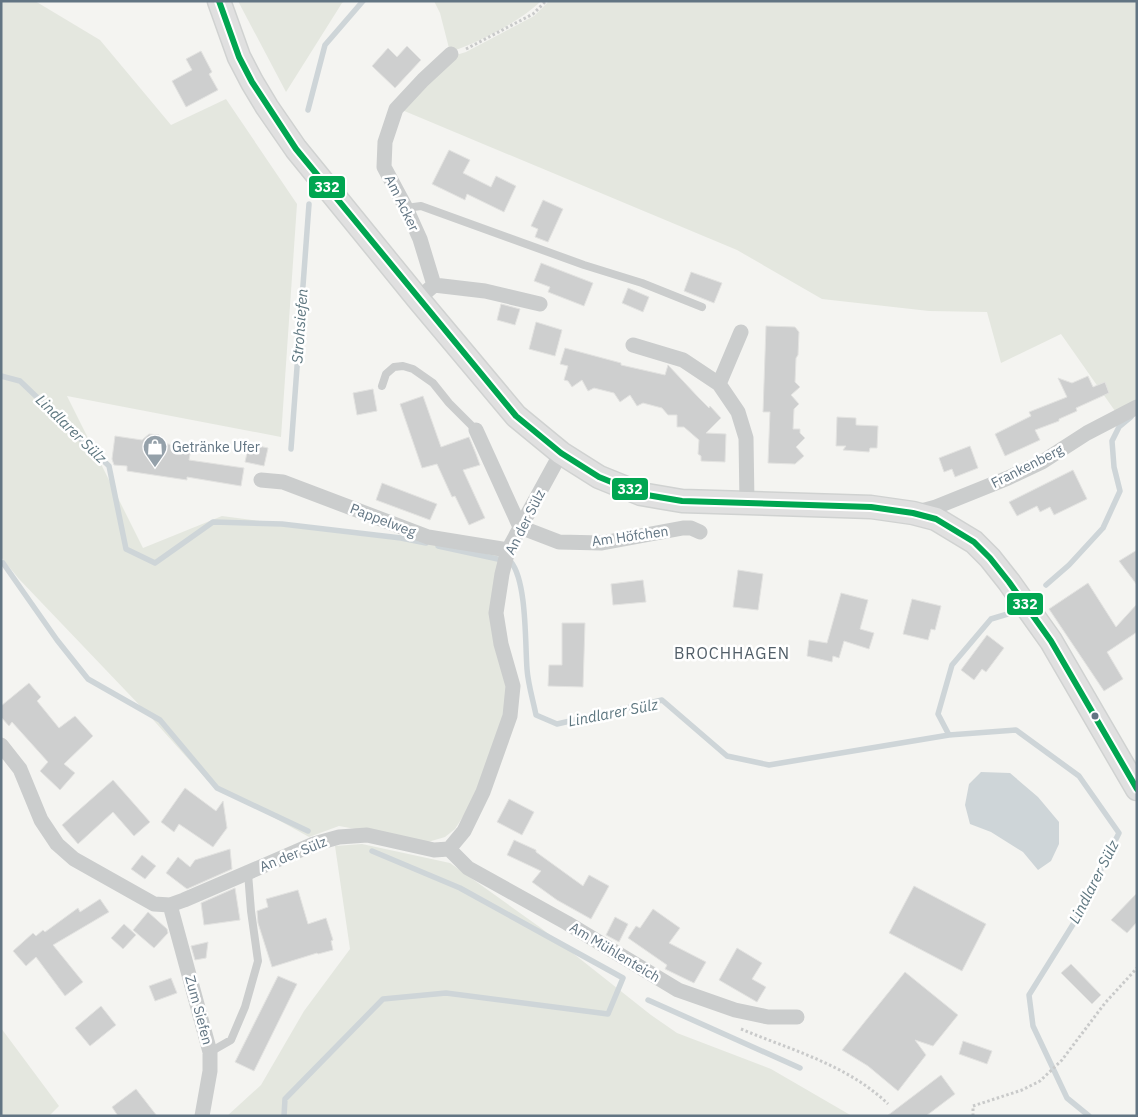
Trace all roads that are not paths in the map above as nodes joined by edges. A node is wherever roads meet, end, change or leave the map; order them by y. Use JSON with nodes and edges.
{"nodes":[{"id":1,"x":219,"y":1,"type":"edge"},
{"id":2,"x":451,"y":54,"type":"road end"},
{"id":3,"x":406,"y":208,"type":"junction"},
{"id":4,"x":426,"y":292,"type":"junction"},
{"id":5,"x":540,"y":304,"type":"dead end"},
{"id":6,"x":702,"y":307,"type":"dead end"},
{"id":7,"x":741,"y":332,"type":"dead end"},
{"id":8,"x":633,"y":345,"type":"dead end"},
{"id":9,"x":719,"y":384,"type":"junction"},
{"id":10,"x":382,"y":386,"type":"dead end"},
{"id":11,"x":1137,"y":407,"type":"edge"},
{"id":12,"x":476,"y":430,"type":"joint"},
{"id":13,"x":561,"y":453,"type":"junction"},
{"id":14,"x":261,"y":480,"type":"dead end"},
{"id":15,"x":747,"y":503,"type":"junction"},
{"id":16,"x":913,"y":513,"type":"junction"},
{"id":17,"x":520,"y":527,"type":"junction"},
{"id":18,"x":700,"y":532,"type":"dead end"},
{"id":19,"x":508,"y":550,"type":"junction"},
{"id":20,"x":1,"y":746,"type":"edge"},
{"id":21,"x":1137,"y":789,"type":"edge"},
{"id":22,"x":448,"y":849,"type":"junction"},
{"id":23,"x":248,"y":873,"type":"junction"},
{"id":24,"x":170,"y":905,"type":"junction"},
{"id":25,"x":796,"y":1017,"type":"dead end"},
{"id":26,"x":210,"y":1052,"type":"junction"},
{"id":27,"x":202,"y":1116,"type":"edge"}],
"edges":[{"from":1,"to":4,"type":"main road"},
{"from":2,"to":3,"type":"street","name":"Am Acker"},
{"from":3,"to":4,"type":"street","name":"Am Acker"},
{"from":3,"to":6,"type":"lane"},
{"from":4,"to":5,"type":"street"},
{"from":4,"to":13,"type":"main road"},
{"from":7,"to":9,"type":"street"},
{"from":8,"to":9,"type":"street"},
{"from":9,"to":15,"type":"street"},
{"from":10,"to":12,"type":"lane"},
{"from":11,"to":16,"type":"street","name":"Frankenberg"},
{"from":12,"to":17,"type":"street"},
{"from":13,"to":15,"type":"main road"},
{"from":13,"to":17,"type":"street","name":"An der Sülz"},
{"from":14,"to":19,"type":"street","name":"Pappelweg"},
{"from":15,"to":16,"type":"main road"},
{"from":16,"to":21,"type":"main road"},
{"from":17,"to":18,"type":"street","name":"Am Höfchen"},
{"from":17,"to":19,"type":"street","name":"An der Sülz"},
{"from":19,"to":22,"type":"street","name":"An der Sülz"},
{"from":20,"to":24,"type":"street"},
{"from":22,"to":23,"type":"street","name":"An der Sülz"},
{"from":22,"to":25,"type":"street","name":"Am Mühlenteich"},
{"from":23,"to":24,"type":"street","name":"An der Sülz"},
{"from":23,"to":26,"type":"lane"},
{"from":24,"to":26,"type":"street","name":"Zum Siefen"},
{"from":26,"to":27,"type":"street","name":"Zum Siefen"}]}
